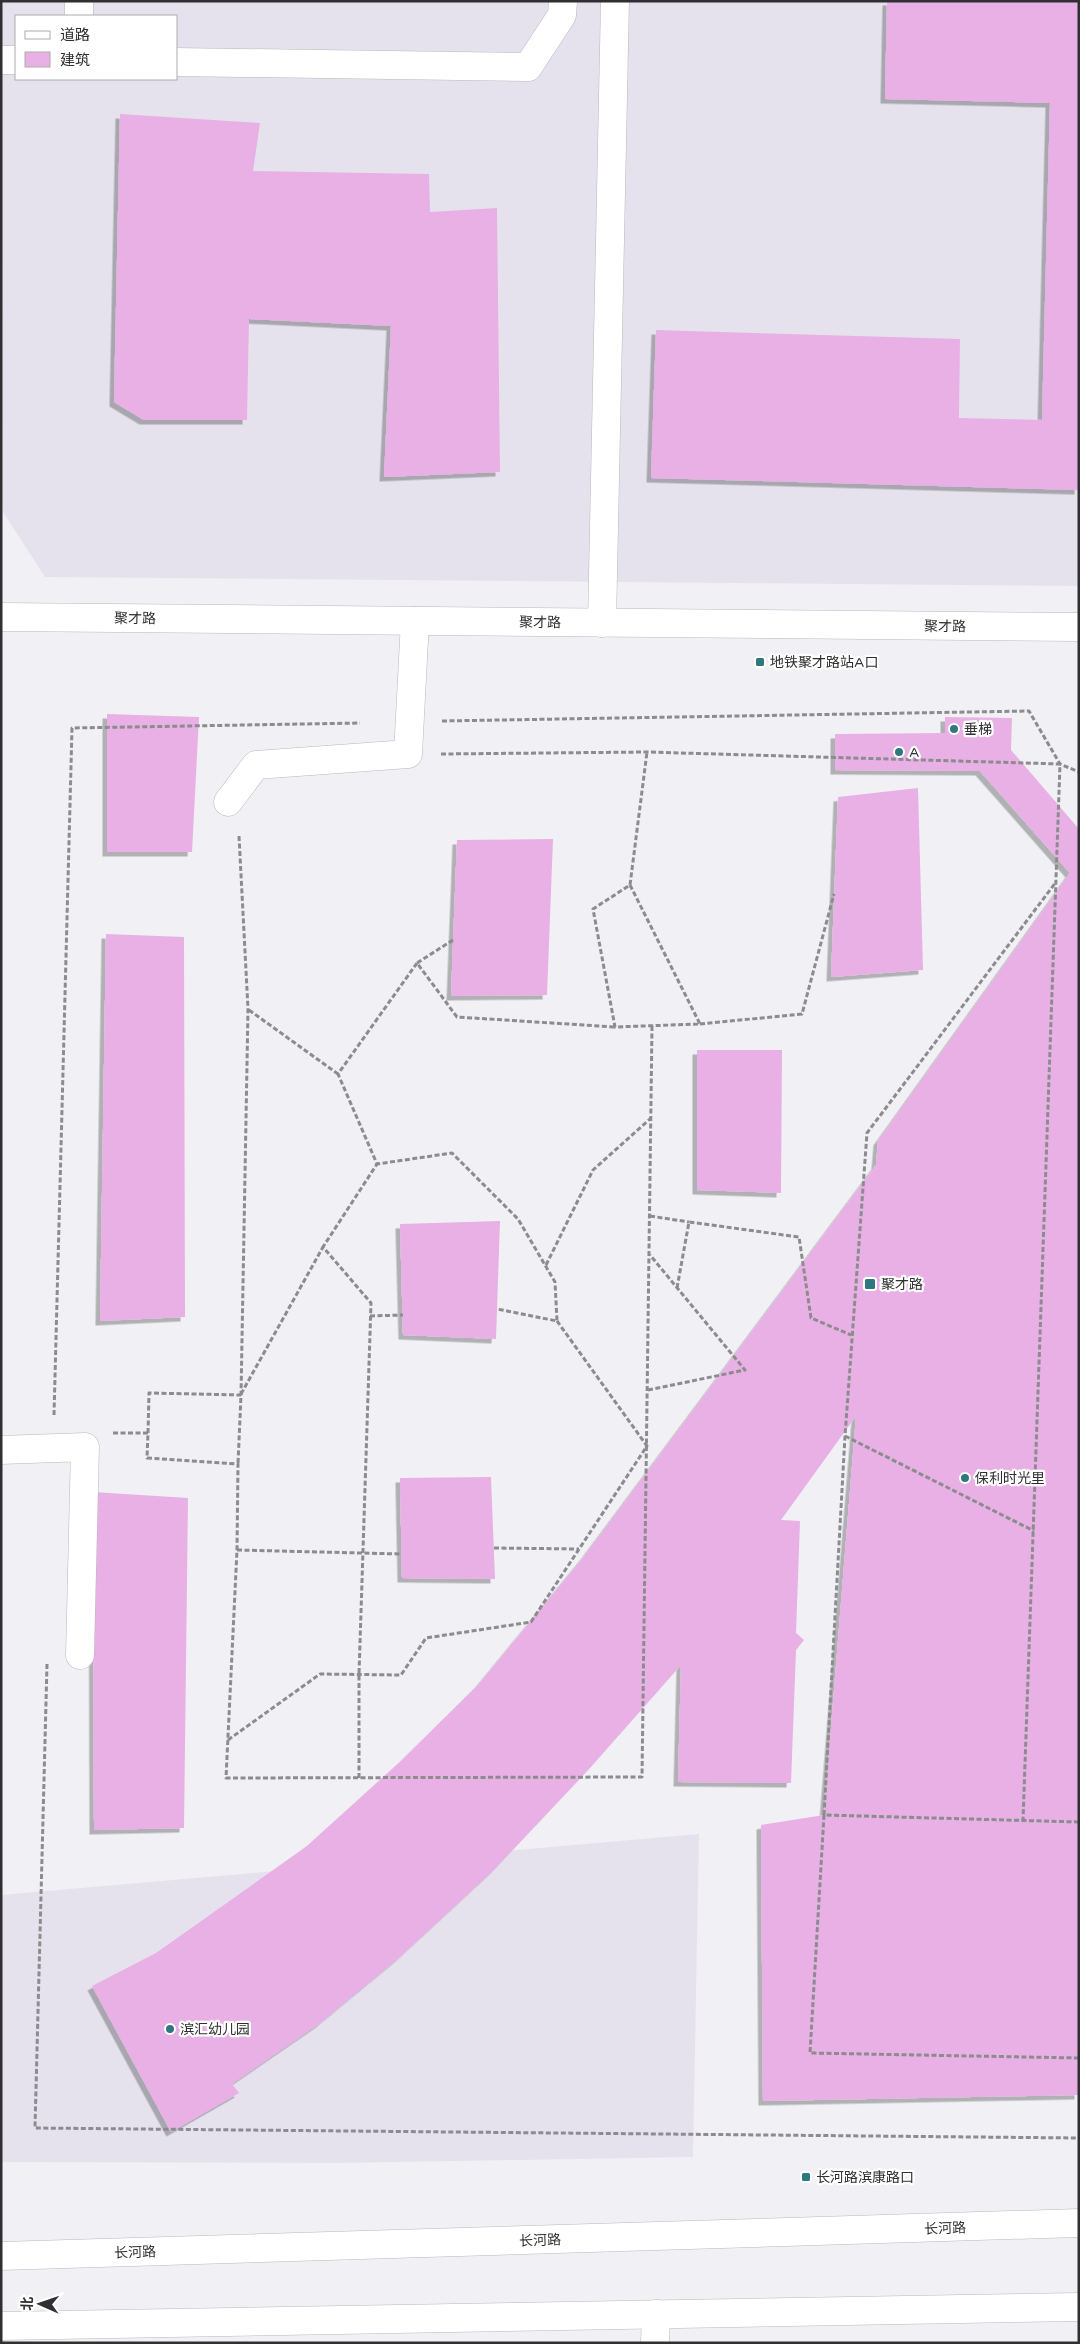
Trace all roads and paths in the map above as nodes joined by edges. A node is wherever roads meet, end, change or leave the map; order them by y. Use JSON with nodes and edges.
{"nodes":[{"id":1,"x":79,"y":1,"type":"edge"},
{"id":2,"x":563,"y":1,"type":"edge"},
{"id":3,"x":615,"y":1,"type":"edge"},
{"id":4,"x":79,"y":15,"type":"edge"},
{"id":5,"x":1,"y":60,"type":"edge"},
{"id":6,"x":15,"y":60,"type":"edge"},
{"id":7,"x":178,"y":62,"type":"edge"},
{"id":8,"x":1,"y":617,"type":"edge"},
{"id":9,"x":414,"y":621,"type":"junction"},
{"id":10,"x":602,"y":623,"type":"junction"},
{"id":11,"x":1079,"y":627,"type":"edge"},
{"id":12,"x":441,"y":721,"type":"dead end"},
{"id":13,"x":361,"y":723,"type":"dead end"},
{"id":14,"x":647,"y":752,"type":"junction"},
{"id":15,"x":408,"y":754,"type":"junction"},
{"id":16,"x":1060,"y":764,"type":"junction"},
{"id":17,"x":1079,"y":772,"type":"edge"},
{"id":18,"x":228,"y":802,"type":"dead end"},
{"id":19,"x":239,"y":836,"type":"dead end"},
{"id":20,"x":1056,"y":882,"type":"junction"},
{"id":21,"x":630,"y":885,"type":"junction"},
{"id":22,"x":834,"y":894,"type":"dead end"},
{"id":23,"x":453,"y":940,"type":"dead end"},
{"id":24,"x":417,"y":963,"type":"junction"},
{"id":25,"x":248,"y":1010,"type":"junction"},
{"id":26,"x":700,"y":1024,"type":"junction"},
{"id":27,"x":652,"y":1026,"type":"junction"},
{"id":28,"x":615,"y":1027,"type":"junction"},
{"id":29,"x":338,"y":1074,"type":"junction"},
{"id":30,"x":651,"y":1118,"type":"junction"},
{"id":31,"x":377,"y":1164,"type":"junction"},
{"id":32,"x":650,"y":1216,"type":"junction"},
{"id":33,"x":688,"y":1222,"type":"junction"},
{"id":34,"x":322,"y":1247,"type":"junction"},
{"id":35,"x":650,"y":1254,"type":"junction"},
{"id":36,"x":546,"y":1266,"type":"junction"},
{"id":37,"x":677,"y":1288,"type":"junction"},
{"id":38,"x":497,"y":1309,"type":"dead end"},
{"id":39,"x":402,"y":1315,"type":"dead end"},
{"id":40,"x":370,"y":1316,"type":"junction"},
{"id":41,"x":557,"y":1321,"type":"junction"},
{"id":42,"x":852,"y":1336,"type":"junction"},
{"id":43,"x":648,"y":1390,"type":"junction"},
{"id":44,"x":241,"y":1395,"type":"junction"},
{"id":45,"x":54,"y":1423,"type":"dead end"},
{"id":46,"x":148,"y":1433,"type":"junction"},
{"id":47,"x":109,"y":1434,"type":"dead end"},
{"id":48,"x":845,"y":1436,"type":"junction"},
{"id":49,"x":647,"y":1446,"type":"junction"},
{"id":50,"x":1,"y":1450,"type":"edge"},
{"id":51,"x":238,"y":1464,"type":"junction"},
{"id":52,"x":1034,"y":1531,"type":"junction"},
{"id":53,"x":494,"y":1548,"type":"dead end"},
{"id":54,"x":580,"y":1549,"type":"junction"},
{"id":55,"x":237,"y":1550,"type":"junction"},
{"id":56,"x":363,"y":1554,"type":"junction"},
{"id":57,"x":402,"y":1554,"type":"dead end"},
{"id":58,"x":80,"y":1655,"type":"dead end"},
{"id":59,"x":48,"y":1661,"type":"dead end"},
{"id":60,"x":359,"y":1674,"type":"junction"},
{"id":61,"x":228,"y":1741,"type":"junction"},
{"id":62,"x":359,"y":1778,"type":"junction"},
{"id":63,"x":824,"y":1815,"type":"junction"},
{"id":64,"x":1024,"y":1821,"type":"junction"},
{"id":65,"x":1079,"y":1822,"type":"edge"},
{"id":66,"x":1079,"y":2058,"type":"edge"},
{"id":67,"x":1079,"y":2138,"type":"edge"},
{"id":68,"x":1079,"y":2224,"type":"edge"},
{"id":69,"x":1,"y":2256,"type":"edge"},
{"id":70,"x":1079,"y":2307,"type":"edge"},
{"id":71,"x":656,"y":2314,"type":"junction"},
{"id":72,"x":1,"y":2326,"type":"edge"},
{"id":73,"x":655,"y":2343,"type":"edge"}],
"edges":[{"from":1,"to":4,"type":"main road"},
{"from":2,"to":7,"type":"main road"},
{"from":3,"to":10,"type":"main road"},
{"from":5,"to":6,"type":"main road"},
{"from":8,"to":9,"type":"main road","name":"聚才路"},
{"from":9,"to":10,"type":"main road","name":"聚才路"},
{"from":9,"to":15,"type":"main road"},
{"from":10,"to":11,"type":"main road","name":"聚才路"},
{"from":12,"to":16,"type":"path"},
{"from":13,"to":45,"type":"path"},
{"from":14,"to":15,"type":"path"},
{"from":14,"to":16,"type":"path"},
{"from":14,"to":21,"type":"path"},
{"from":15,"to":18,"type":"main road"},
{"from":16,"to":17,"type":"path"},
{"from":16,"to":20,"type":"path"},
{"from":19,"to":25,"type":"path"},
{"from":20,"to":42,"type":"path"},
{"from":20,"to":52,"type":"path"},
{"from":21,"to":26,"type":"path"},
{"from":21,"to":28,"type":"path"},
{"from":22,"to":26,"type":"path"},
{"from":23,"to":24,"type":"path"},
{"from":24,"to":28,"type":"path"},
{"from":24,"to":29,"type":"path"},
{"from":25,"to":29,"type":"path"},
{"from":25,"to":44,"type":"path"},
{"from":26,"to":27,"type":"path"},
{"from":27,"to":28,"type":"path"},
{"from":27,"to":30,"type":"path"},
{"from":29,"to":31,"type":"path"},
{"from":30,"to":32,"type":"path"},
{"from":30,"to":36,"type":"path"},
{"from":31,"to":34,"type":"path"},
{"from":31,"to":36,"type":"path"},
{"from":32,"to":33,"type":"path"},
{"from":32,"to":35,"type":"path"},
{"from":33,"to":37,"type":"path"},
{"from":33,"to":42,"type":"path"},
{"from":34,"to":40,"type":"path"},
{"from":34,"to":44,"type":"path"},
{"from":35,"to":37,"type":"path"},
{"from":35,"to":43,"type":"path"},
{"from":36,"to":41,"type":"path"},
{"from":37,"to":43,"type":"path"},
{"from":38,"to":41,"type":"path"},
{"from":39,"to":40,"type":"path"},
{"from":40,"to":56,"type":"path"},
{"from":41,"to":49,"type":"path"},
{"from":42,"to":48,"type":"path"},
{"from":43,"to":49,"type":"path"},
{"from":44,"to":46,"type":"path"},
{"from":44,"to":51,"type":"path"},
{"from":46,"to":47,"type":"path"},
{"from":46,"to":51,"type":"path"},
{"from":48,"to":52,"type":"path"},
{"from":48,"to":63,"type":"path"},
{"from":49,"to":54,"type":"path"},
{"from":49,"to":62,"type":"path"},
{"from":50,"to":58,"type":"main road"},
{"from":51,"to":55,"type":"path"},
{"from":52,"to":64,"type":"path"},
{"from":53,"to":54,"type":"path"},
{"from":54,"to":60,"type":"path"},
{"from":55,"to":56,"type":"path"},
{"from":55,"to":61,"type":"path"},
{"from":56,"to":57,"type":"path"},
{"from":56,"to":60,"type":"path"},
{"from":59,"to":67,"type":"path"},
{"from":60,"to":61,"type":"path"},
{"from":60,"to":62,"type":"path"},
{"from":61,"to":62,"type":"path"},
{"from":63,"to":64,"type":"path"},
{"from":63,"to":66,"type":"path"},
{"from":64,"to":65,"type":"path"},
{"from":68,"to":69,"type":"main road","name":"长河路"},
{"from":70,"to":71,"type":"main road"},
{"from":71,"to":72,"type":"main road"},
{"from":71,"to":73,"type":"main road"}]}
